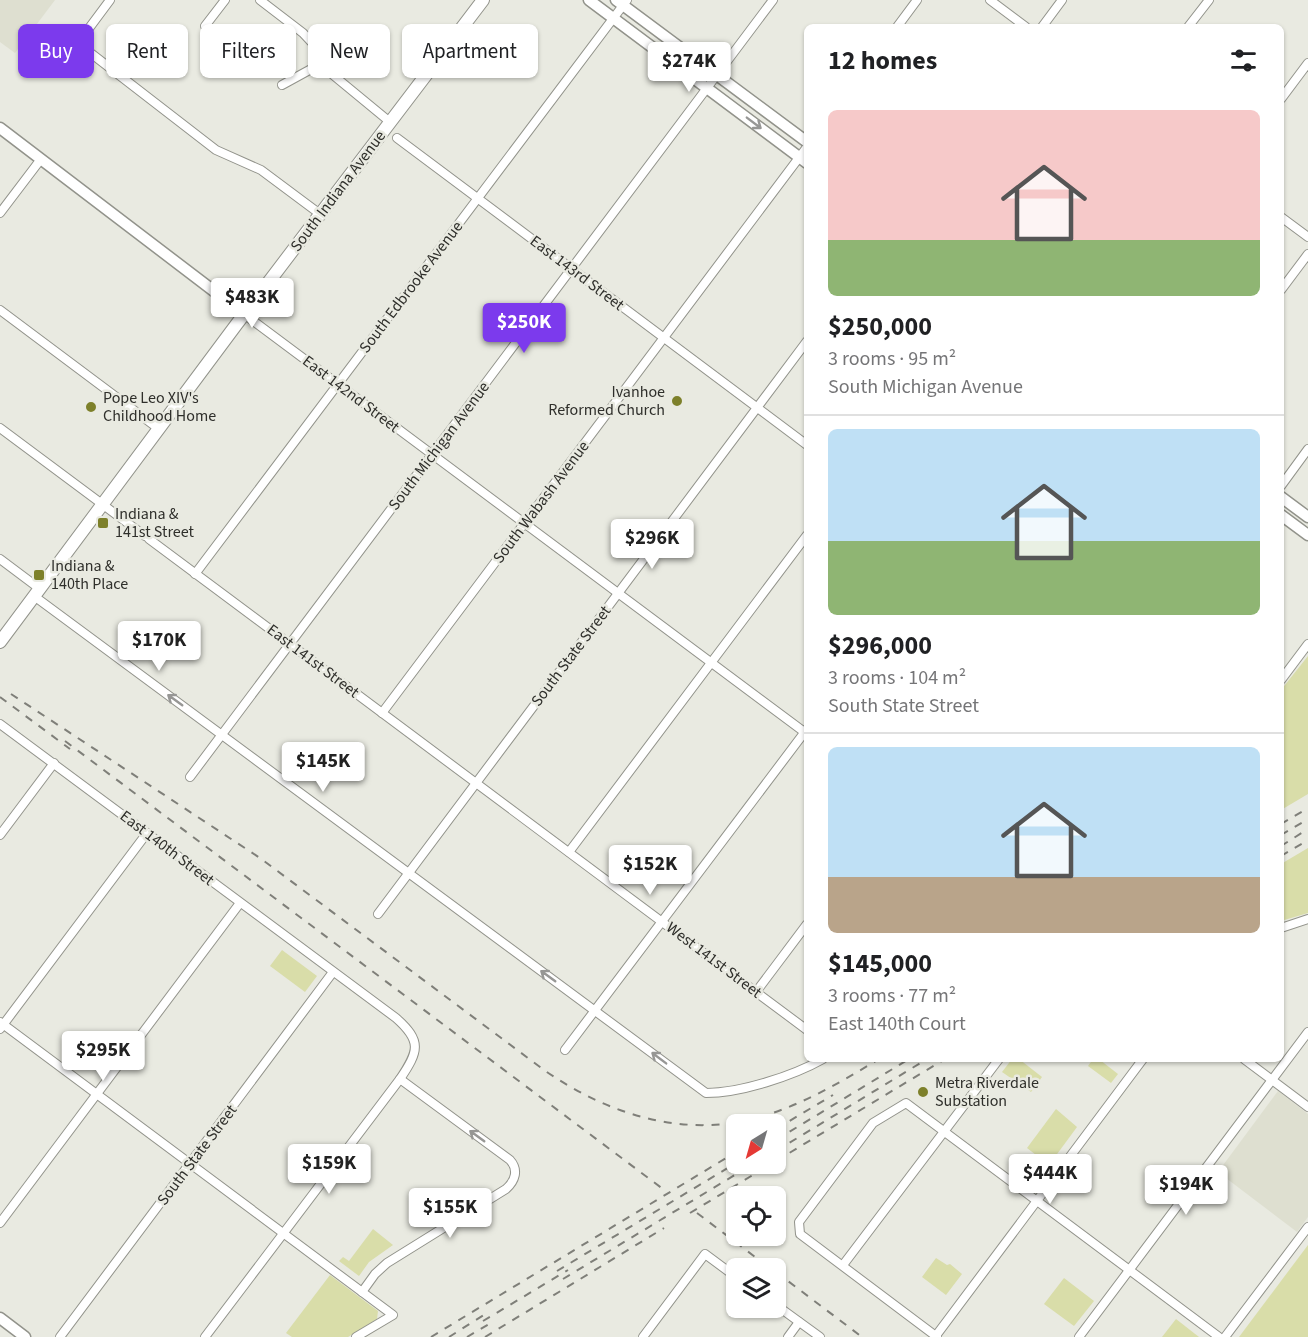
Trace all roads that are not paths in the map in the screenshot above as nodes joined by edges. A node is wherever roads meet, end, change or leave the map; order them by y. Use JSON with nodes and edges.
{"nodes":[{"id":1,"x":110,"y":0,"type":"edge"},
{"id":2,"x":225,"y":0,"type":"edge"},
{"id":3,"x":260,"y":0,"type":"edge"},
{"id":4,"x":483,"y":0,"type":"edge"},
{"id":5,"x":589,"y":0,"type":"edge"},
{"id":6,"x":773,"y":0,"type":"edge"},
{"id":7,"x":917,"y":0,"type":"edge"},
{"id":8,"x":990,"y":0,"type":"edge"},
{"id":9,"x":1062,"y":0,"type":"edge"},
{"id":10,"x":1209,"y":0,"type":"edge"},
{"id":11,"x":622,"y":2,"type":"edge"},
{"id":12,"x":613,"y":19,"type":"junction"},
{"id":13,"x":207,"y":24,"type":"edge"},
{"id":14,"x":899,"y":24,"type":"edge"},
{"id":15,"x":1022,"y":24,"type":"edge"},
{"id":16,"x":1044,"y":24,"type":"edge"},
{"id":17,"x":1190,"y":24,"type":"edge"},
{"id":18,"x":308,"y":38,"type":"edge"},
{"id":19,"x":1308,"y":63,"type":"edge"},
{"id":20,"x":308,"y":71,"type":"edge"},
{"id":21,"x":717,"y":75,"type":"junction"},
{"id":22,"x":337,"y":78,"type":"edge"},
{"id":23,"x":282,"y":85,"type":"dead end"},
{"id":24,"x":707,"y":88,"type":"junction"},
{"id":25,"x":1284,"y":95,"type":"edge"},
{"id":26,"x":390,"y":122,"type":"junction"},
{"id":27,"x":0,"y":128,"type":"edge"},
{"id":28,"x":397,"y":138,"type":"dead end"},
{"id":29,"x":804,"y":143,"type":"edge"},
{"id":30,"x":41,"y":159,"type":"junction"},
{"id":31,"x":803,"y":160,"type":"edge"},
{"id":32,"x":478,"y":198,"type":"junction"},
{"id":33,"x":0,"y":213,"type":"edge"},
{"id":34,"x":320,"y":214,"type":"junction"},
{"id":35,"x":1284,"y":219,"type":"edge"},
{"id":36,"x":1308,"y":237,"type":"edge"},
{"id":37,"x":1308,"y":254,"type":"edge"},
{"id":38,"x":572,"y":269,"type":"junction"},
{"id":39,"x":1284,"y":286,"type":"edge"},
{"id":40,"x":0,"y":310,"type":"edge"},
{"id":41,"x":244,"y":314,"type":"junction"},
{"id":42,"x":664,"y":338,"type":"junction"},
{"id":43,"x":804,"y":345,"type":"edge"},
{"id":44,"x":338,"y":384,"type":"junction"},
{"id":45,"x":757,"y":408,"type":"junction"},
{"id":46,"x":0,"y":428,"type":"edge"},
{"id":47,"x":159,"y":429,"type":"junction"},
{"id":48,"x":804,"y":443,"type":"edge"},
{"id":49,"x":1308,"y":449,"type":"edge"},
{"id":50,"x":432,"y":454,"type":"junction"},
{"id":51,"x":1284,"y":482,"type":"edge"},
{"id":52,"x":1284,"y":500,"type":"edge"},
{"id":53,"x":103,"y":505,"type":"junction"},
{"id":54,"x":1284,"y":517,"type":"edge"},
{"id":55,"x":1308,"y":517,"type":"edge"},
{"id":56,"x":525,"y":524,"type":"junction"},
{"id":57,"x":1308,"y":535,"type":"edge"},
{"id":58,"x":804,"y":539,"type":"edge"},
{"id":59,"x":0,"y":559,"type":"edge"},
{"id":60,"x":195,"y":574,"type":"junction"},
{"id":61,"x":37,"y":592,"type":"junction"},
{"id":62,"x":618,"y":593,"type":"junction"},
{"id":63,"x":0,"y":642,"type":"edge"},
{"id":64,"x":290,"y":644,"type":"junction"},
{"id":65,"x":1308,"y":644,"type":"edge"},
{"id":66,"x":711,"y":662,"type":"junction"},
{"id":67,"x":1284,"y":676,"type":"edge"},
{"id":68,"x":382,"y":713,"type":"junction"},
{"id":69,"x":0,"y":724,"type":"edge"},
{"id":70,"x":804,"y":730,"type":"edge"},
{"id":71,"x":804,"y":734,"type":"edge"},
{"id":72,"x":222,"y":735,"type":"junction"},
{"id":73,"x":54,"y":763,"type":"junction"},
{"id":74,"x":190,"y":777,"type":"dead end"},
{"id":75,"x":476,"y":783,"type":"junction"},
{"id":76,"x":147,"y":833,"type":"junction"},
{"id":77,"x":0,"y":835,"type":"edge"},
{"id":78,"x":568,"y":852,"type":"junction"},
{"id":79,"x":409,"y":873,"type":"junction"},
{"id":80,"x":240,"y":903,"type":"junction"},
{"id":81,"x":378,"y":914,"type":"dead end"},
{"id":82,"x":1308,"y":920,"type":"edge"},
{"id":83,"x":662,"y":922,"type":"junction"},
{"id":84,"x":1284,"y":927,"type":"edge"},
{"id":85,"x":804,"y":928,"type":"edge"},
{"id":86,"x":333,"y":972,"type":"junction"},
{"id":87,"x":756,"y":992,"type":"junction"},
{"id":88,"x":595,"y":1011,"type":"junction"},
{"id":89,"x":1,"y":1025,"type":"edge"},
{"id":90,"x":804,"y":1028,"type":"edge"},
{"id":91,"x":1308,"y":1032,"type":"edge"},
{"id":92,"x":565,"y":1050,"type":"dead end"},
{"id":93,"x":816,"y":1062,"type":"edge"},
{"id":94,"x":997,"y":1062,"type":"edge"},
{"id":95,"x":1141,"y":1062,"type":"edge"},
{"id":96,"x":1248,"y":1062,"type":"edge"},
{"id":97,"x":400,"y":1079,"type":"junction"},
{"id":98,"x":1272,"y":1080,"type":"junction"},
{"id":99,"x":97,"y":1094,"type":"junction"},
{"id":100,"x":1308,"y":1107,"type":"edge"},
{"id":101,"x":944,"y":1132,"type":"junction"},
{"id":102,"x":190,"y":1164,"type":"junction"},
{"id":103,"x":1037,"y":1201,"type":"junction"},
{"id":104,"x":0,"y":1223,"type":"edge"},
{"id":105,"x":1308,"y":1227,"type":"edge"},
{"id":106,"x":283,"y":1233,"type":"junction"},
{"id":107,"x":843,"y":1266,"type":"junction"},
{"id":108,"x":726,"y":1270,"type":"edge"},
{"id":109,"x":1130,"y":1270,"type":"junction"},
{"id":110,"x":362,"y":1292,"type":"junction"},
{"id":111,"x":786,"y":1312,"type":"edge"},
{"id":112,"x":0,"y":1318,"type":"edge"},
{"id":113,"x":799,"y":1322,"type":"junction"},
{"id":114,"x":22,"y":1336,"type":"edge"},
{"id":115,"x":60,"y":1337,"type":"edge"},
{"id":116,"x":205,"y":1337,"type":"edge"},
{"id":117,"x":356,"y":1337,"type":"edge"},
{"id":118,"x":643,"y":1337,"type":"edge"},
{"id":119,"x":788,"y":1337,"type":"edge"},
{"id":120,"x":820,"y":1337,"type":"edge"},
{"id":121,"x":936,"y":1337,"type":"edge"},
{"id":122,"x":1079,"y":1337,"type":"edge"},
{"id":123,"x":1219,"y":1337,"type":"edge"},
{"id":124,"x":1225,"y":1337,"type":"edge"}],
"edges":[{"from":1,"to":34,"type":"street"},
{"from":2,"to":13,"type":"street"},
{"from":3,"to":18,"type":"street"},
{"from":4,"to":26,"type":"main road","name":"South Indiana Avenue"},
{"from":5,"to":12,"type":"street"},
{"from":6,"to":21,"type":"street","name":"South Michigan Avenue"},
{"from":7,"to":14,"type":"street"},
{"from":8,"to":15,"type":"street"},
{"from":9,"to":16,"type":"street"},
{"from":10,"to":17,"type":"street"},
{"from":11,"to":12,"type":"street","name":"South Edbrooke Avenue"},
{"from":11,"to":21,"type":"street"},
{"from":12,"to":24,"type":"street"},
{"from":12,"to":32,"type":"street","name":"South Edbrooke Avenue"},
{"from":19,"to":25,"type":"street"},
{"from":20,"to":23,"type":"street"},
{"from":21,"to":24,"type":"street","name":"South Michigan Avenue"},
{"from":21,"to":29,"type":"street"},
{"from":22,"to":26,"type":"street"},
{"from":24,"to":31,"type":"street","one_way":true},
{"from":24,"to":38,"type":"street","name":"South Michigan Avenue"},
{"from":26,"to":34,"type":"main road","name":"South Indiana Avenue"},
{"from":27,"to":30,"type":"street","name":"East 142nd Street"},
{"from":28,"to":32,"type":"street","name":"East 143rd Street"},
{"from":30,"to":33,"type":"street"},
{"from":30,"to":41,"type":"street","name":"East 142nd Street"},
{"from":31,"to":42,"type":"street","name":"South Wabash Avenue"},
{"from":32,"to":38,"type":"street","name":"East 143rd Street"},
{"from":32,"to":44,"type":"street","name":"South Edbrooke Avenue"},
{"from":34,"to":41,"type":"main road","name":"South Indiana Avenue"},
{"from":35,"to":36,"type":"street"},
{"from":37,"to":39,"type":"street"},
{"from":38,"to":42,"type":"street","name":"East 143rd Street"},
{"from":38,"to":50,"type":"street","name":"South Michigan Avenue"},
{"from":40,"to":47,"type":"street"},
{"from":41,"to":44,"type":"street","name":"East 142nd Street"},
{"from":41,"to":47,"type":"main road","name":"South Indiana Avenue"},
{"from":42,"to":45,"type":"street","name":"East 143rd Street"},
{"from":42,"to":56,"type":"street","name":"South Wabash Avenue"},
{"from":43,"to":45,"type":"street","name":"South State Street"},
{"from":44,"to":50,"type":"street","name":"East 142nd Street"},
{"from":44,"to":60,"type":"street","name":"South Edbrooke Avenue"},
{"from":45,"to":48,"type":"street","name":"East 143rd Street"},
{"from":45,"to":62,"type":"street","name":"South State Street"},
{"from":46,"to":53,"type":"street","name":"East 141st Street"},
{"from":47,"to":53,"type":"main road","name":"South Indiana Avenue"},
{"from":49,"to":51,"type":"street"},
{"from":50,"to":56,"type":"street","name":"East 142nd Street"},
{"from":50,"to":64,"type":"street","name":"South Michigan Avenue"},
{"from":52,"to":55,"type":"street"},
{"from":53,"to":60,"type":"street","name":"East 141st Street"},
{"from":53,"to":61,"type":"main road","name":"South Indiana Avenue"},
{"from":54,"to":57,"type":"street"},
{"from":56,"to":62,"type":"street","name":"East 142nd Street"},
{"from":56,"to":68,"type":"street","name":"South Wabash Avenue"},
{"from":58,"to":66,"type":"street"},
{"from":59,"to":61,"type":"street"},
{"from":60,"to":64,"type":"street","name":"East 141st Street"},
{"from":61,"to":63,"type":"main road","name":"South Indiana Avenue"},
{"from":72,"to":61,"type":"street","one_way":true},
{"from":62,"to":66,"type":"street","name":"East 142nd Street"},
{"from":62,"to":75,"type":"street","name":"South State Street"},
{"from":64,"to":68,"type":"street","name":"East 141st Street"},
{"from":64,"to":72,"type":"street","name":"South Michigan Avenue"},
{"from":65,"to":67,"type":"street"},
{"from":66,"to":70,"type":"street","name":"East 142nd Street"},
{"from":66,"to":78,"type":"street"},
{"from":68,"to":75,"type":"street","name":"East 141st Street"},
{"from":69,"to":73,"type":"street","name":"East 140th Street"},
{"from":71,"to":83,"type":"street"},
{"from":72,"to":74,"type":"street","name":"South Michigan Avenue"},
{"from":72,"to":79,"type":"street"},
{"from":73,"to":76,"type":"street","name":"East 140th Street"},
{"from":73,"to":77,"type":"street"},
{"from":75,"to":78,"type":"street","name":"West 141st Street"},
{"from":75,"to":79,"type":"street","name":"South State Street"},
{"from":76,"to":80,"type":"street","name":"East 140th Street"},
{"from":76,"to":89,"type":"street"},
{"from":78,"to":83,"type":"street","name":"West 141st Street"},
{"from":79,"to":81,"type":"street","name":"South State Street"},
{"from":88,"to":79,"type":"street","one_way":true},
{"from":80,"to":86,"type":"street","name":"East 140th Street"},
{"from":80,"to":99,"type":"street"},
{"from":82,"to":84,"type":"street"},
{"from":83,"to":87,"type":"street","name":"West 141st Street"},
{"from":83,"to":88,"type":"street"},
{"from":85,"to":87,"type":"street"},
{"from":86,"to":97,"type":"street","name":"East 140th Street"},
{"from":86,"to":102,"type":"street","name":"South State Street"},
{"from":87,"to":90,"type":"street","name":"West 141st Street"},
{"from":88,"to":92,"type":"street"},
{"from":93,"to":88,"type":"street","one_way":true},
{"from":89,"to":99,"type":"street"},
{"from":91,"to":98,"type":"street"},
{"from":94,"to":101,"type":"street"},
{"from":95,"to":103,"type":"street"},
{"from":96,"to":98,"type":"street"},
{"from":97,"to":106,"type":"street"},
{"from":110,"to":97,"type":"street","one_way":true},
{"from":98,"to":100,"type":"street"},
{"from":98,"to":109,"type":"street"},
{"from":99,"to":102,"type":"street"},
{"from":99,"to":104,"type":"street"},
{"from":101,"to":103,"type":"street"},
{"from":101,"to":107,"type":"street"},
{"from":101,"to":107,"type":"street"},
{"from":102,"to":106,"type":"street"},
{"from":102,"to":115,"type":"street","name":"South State Street"},
{"from":103,"to":109,"type":"street"},
{"from":103,"to":121,"type":"street"},
{"from":105,"to":124,"type":"street"},
{"from":106,"to":110,"type":"street"},
{"from":106,"to":116,"type":"street"},
{"from":107,"to":121,"type":"street"},
{"from":108,"to":118,"type":"street"},
{"from":109,"to":122,"type":"street"},
{"from":109,"to":123,"type":"street"},
{"from":110,"to":117,"type":"street"},
{"from":111,"to":113,"type":"street"},
{"from":112,"to":114,"type":"street"},
{"from":113,"to":119,"type":"street"},
{"from":113,"to":120,"type":"street"}]}
